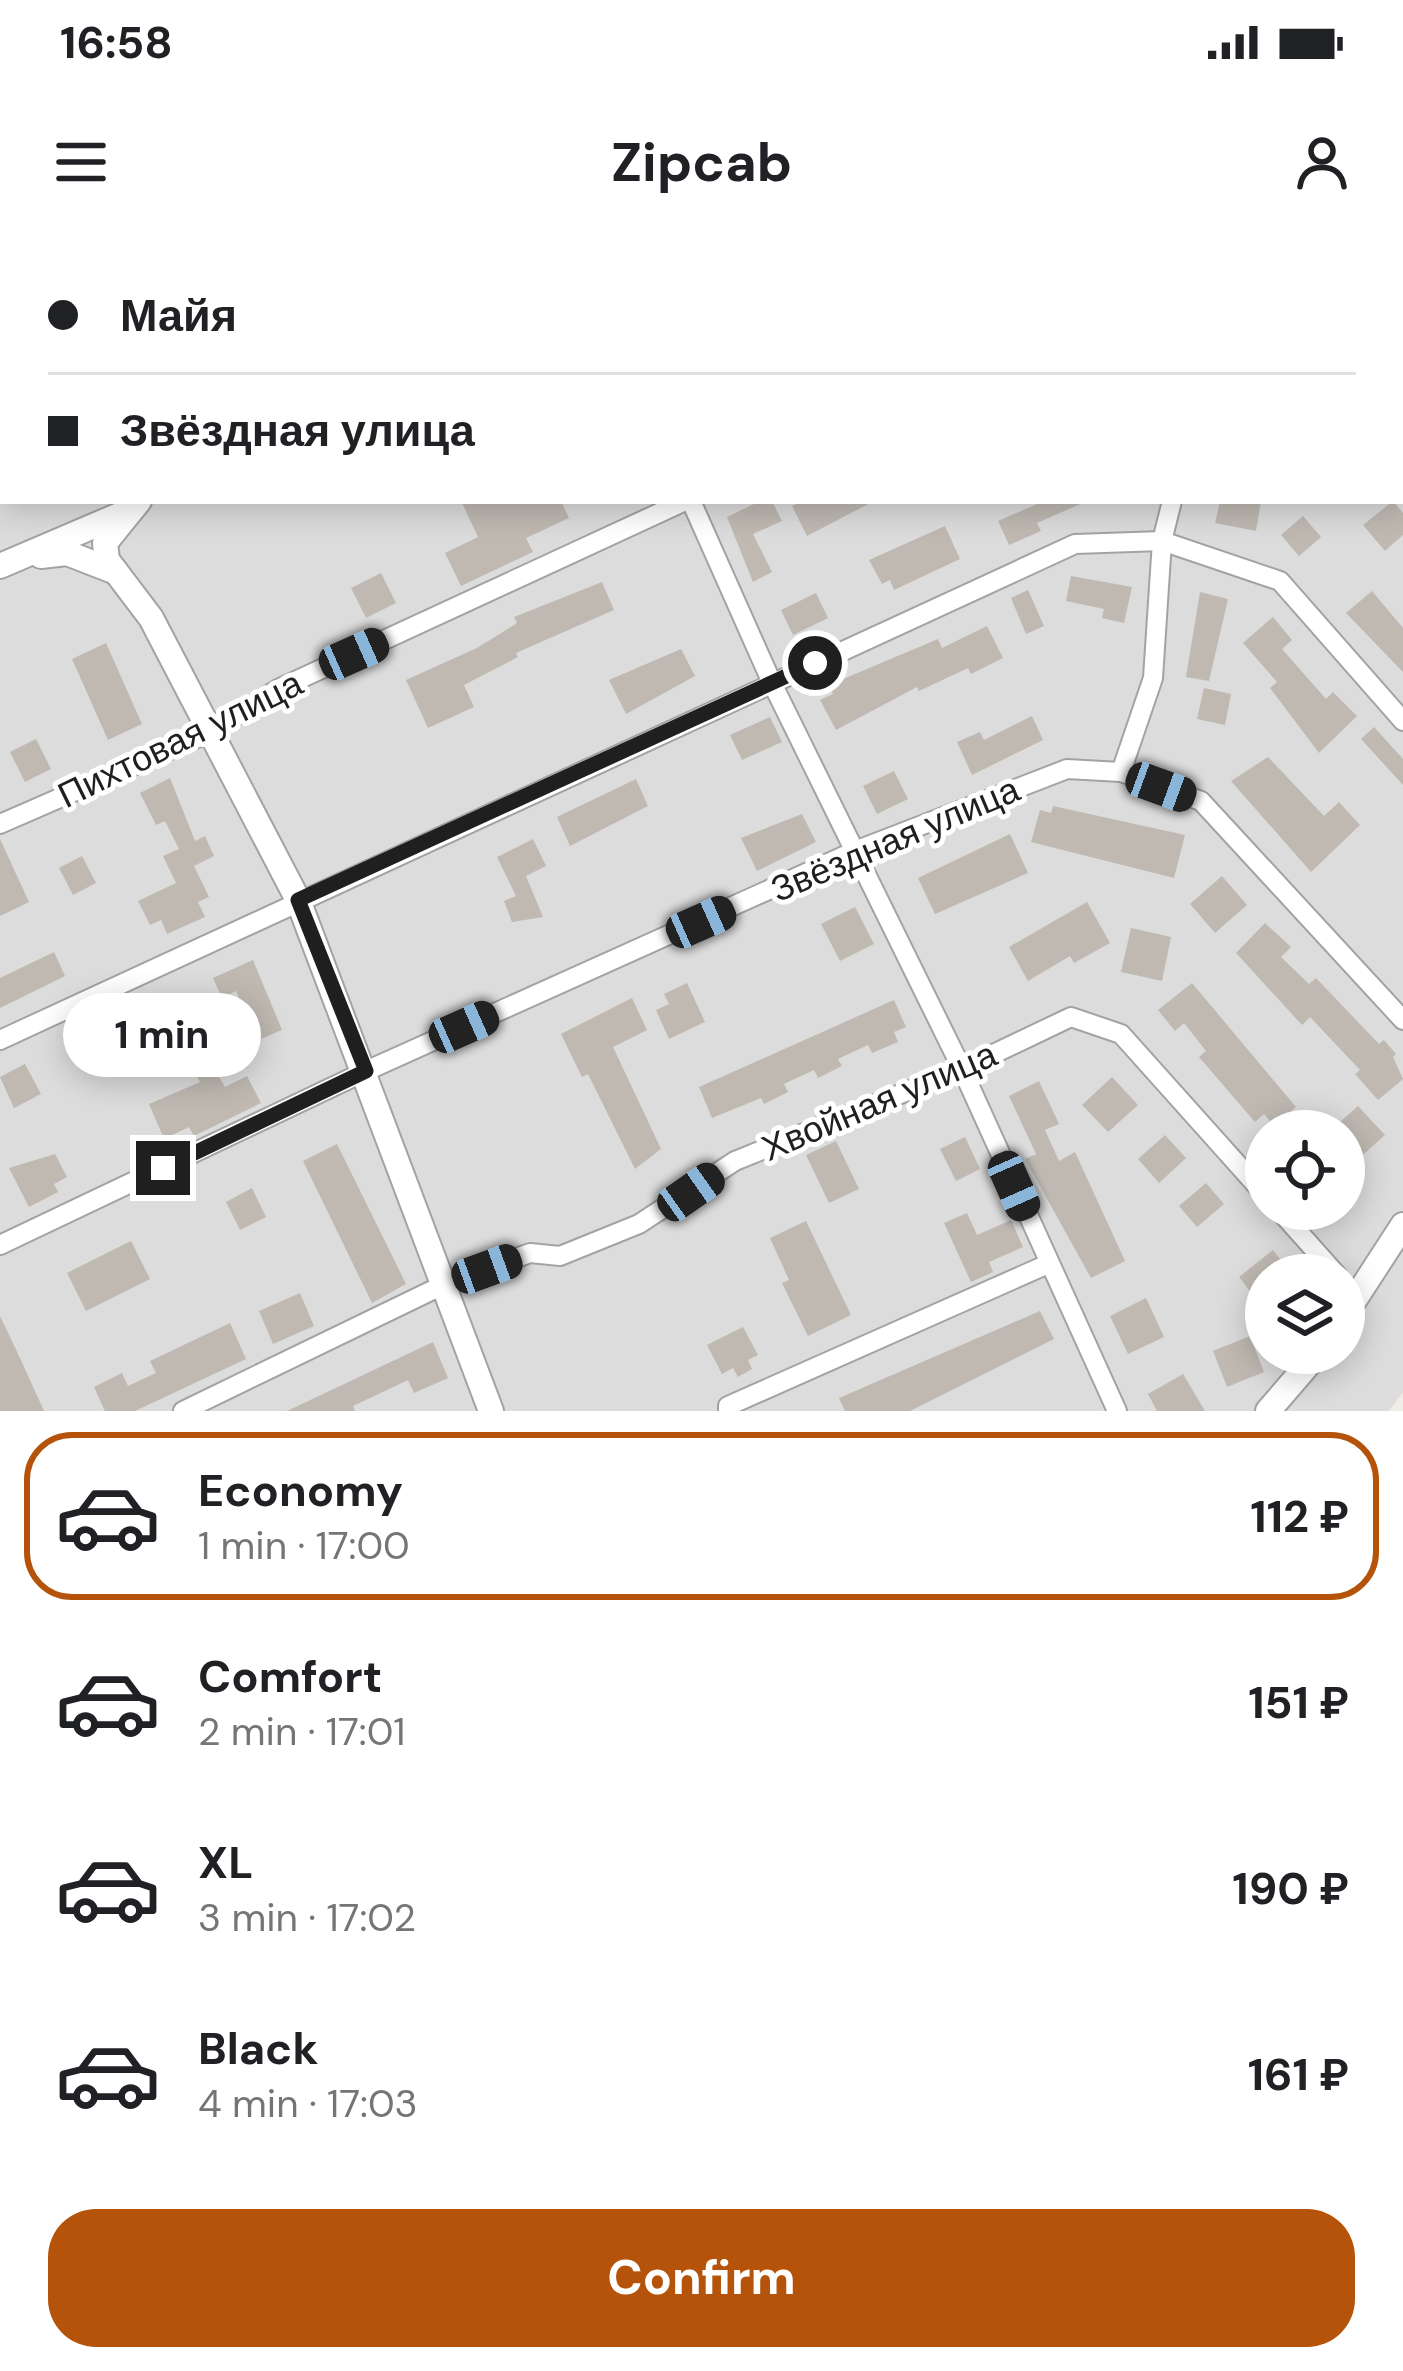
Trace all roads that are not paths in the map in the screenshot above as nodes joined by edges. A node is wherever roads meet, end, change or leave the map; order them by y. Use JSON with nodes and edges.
{"nodes":[{"id":1,"x":142,"y":504,"type":"edge"},
{"id":2,"x":681,"y":504,"type":"edge"},
{"id":3,"x":689,"y":504,"type":"edge"},
{"id":4,"x":1171,"y":504,"type":"edge"},
{"id":5,"x":1162,"y":541,"type":"junction"},
{"id":6,"x":1,"y":566,"type":"edge"},
{"id":7,"x":118,"y":573,"type":"junction"},
{"id":8,"x":772,"y":683,"type":"junction"},
{"id":9,"x":1403,"y":721,"type":"edge"},
{"id":10,"x":212,"y":732,"type":"junction"},
{"id":11,"x":1120,"y":772,"type":"junction"},
{"id":12,"x":0,"y":824,"type":"edge"},
{"id":13,"x":855,"y":851,"type":"junction"},
{"id":14,"x":298,"y":900,"type":"junction"},
{"id":15,"x":1403,"y":1020,"type":"edge"},
{"id":16,"x":0,"y":1040,"type":"edge"},
{"id":17,"x":962,"y":1069,"type":"junction"},
{"id":18,"x":366,"y":1071,"type":"junction"},
{"id":19,"x":1245,"y":1173,"type":"edge"},
{"id":20,"x":1403,"y":1226,"type":"edge"},
{"id":21,"x":1297,"y":1230,"type":"edge"},
{"id":22,"x":0,"y":1245,"type":"edge"},
{"id":23,"x":1318,"y":1254,"type":"edge"},
{"id":24,"x":1048,"y":1264,"type":"junction"},
{"id":25,"x":1365,"y":1276,"type":"edge"},
{"id":26,"x":443,"y":1285,"type":"junction"},
{"id":27,"x":1300,"y":1374,"type":"edge"},
{"id":28,"x":183,"y":1411,"type":"edge"},
{"id":29,"x":491,"y":1411,"type":"edge"},
{"id":30,"x":728,"y":1411,"type":"edge"},
{"id":31,"x":1117,"y":1411,"type":"edge"},
{"id":32,"x":1268,"y":1411,"type":"edge"}],
"edges":[{"from":1,"to":6,"type":"street"},
{"from":1,"to":7,"type":"street"},
{"from":2,"to":10,"type":"street","name":"Пихтовая улица"},
{"from":3,"to":8,"type":"street"},
{"from":4,"to":5,"type":"street"},
{"from":5,"to":8,"type":"street"},
{"from":5,"to":9,"type":"street"},
{"from":5,"to":11,"type":"street"},
{"from":6,"to":7,"type":"street"},
{"from":7,"to":10,"type":"street"},
{"from":8,"to":13,"type":"street"},
{"from":8,"to":14,"type":"street"},
{"from":10,"to":12,"type":"street","name":"Пихтовая улица"},
{"from":10,"to":14,"type":"street"},
{"from":11,"to":13,"type":"street","name":"Звёздная улица"},
{"from":11,"to":15,"type":"street","name":"Звёздная улица"},
{"from":13,"to":17,"type":"street"},
{"from":13,"to":18,"type":"street","name":"Звёздная улица"},
{"from":14,"to":16,"type":"street"},
{"from":14,"to":18,"type":"street"},
{"from":17,"to":19,"type":"street","name":"Хвойная улица"},
{"from":17,"to":24,"type":"street"},
{"from":17,"to":26,"type":"street","name":"Хвойная улица"},
{"from":18,"to":22,"type":"street","name":"Звёздная улица"},
{"from":18,"to":26,"type":"street"},
{"from":20,"to":25,"type":"street"},
{"from":21,"to":23,"type":"street"},
{"from":24,"to":30,"type":"street"},
{"from":24,"to":31,"type":"street"},
{"from":26,"to":28,"type":"street","name":"Хвойная улица"},
{"from":26,"to":29,"type":"street"},
{"from":27,"to":32,"type":"street"}]}
